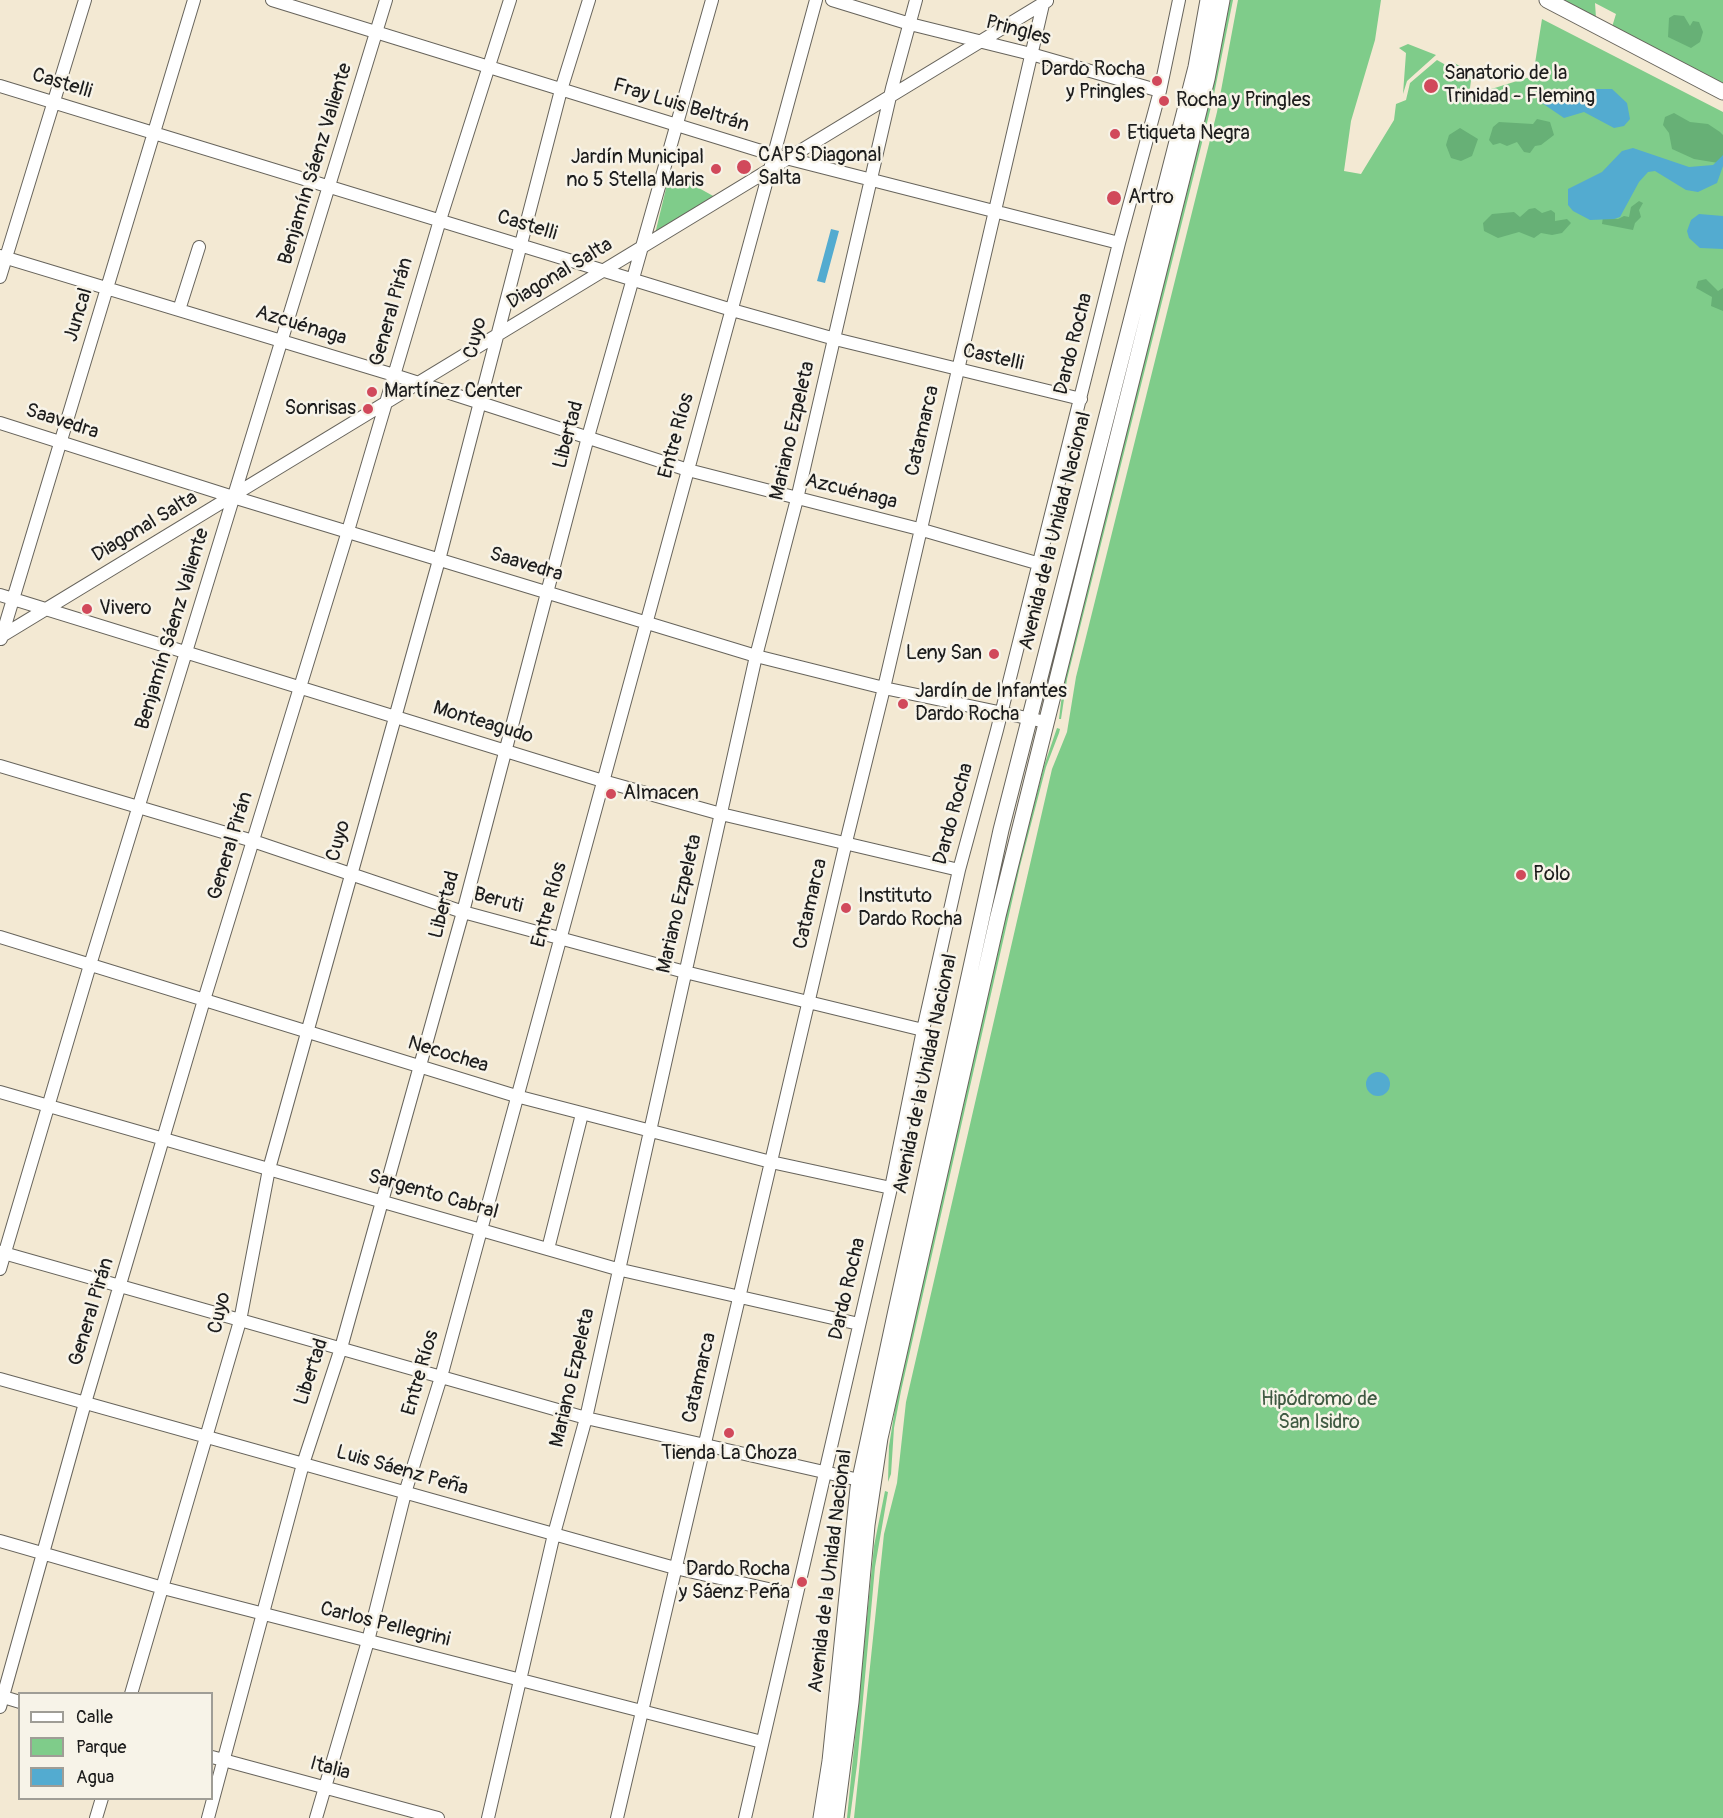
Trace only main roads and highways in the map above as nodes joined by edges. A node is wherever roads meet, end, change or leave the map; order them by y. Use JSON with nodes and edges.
{"nodes":[{"id":1,"x":1208,"y":0,"type":"edge"},
{"id":2,"x":1222,"y":0,"type":"edge"},
{"id":3,"x":1547,"y":0,"type":"edge"},
{"id":4,"x":1723,"y":92,"type":"edge"},
{"id":5,"x":866,"y":1482,"type":"junction"},
{"id":6,"x":821,"y":1818,"type":"edge"},
{"id":7,"x":836,"y":1818,"type":"edge"}],
"edges":[{"from":1,"to":5,"type":"main road","name":"Avenida de la Unidad Nacional"},
{"from":2,"to":5,"type":"main road","name":"Avenida de la Unidad Nacional"},
{"from":3,"to":4,"type":"main road"},
{"from":5,"to":6,"type":"main road","name":"Avenida de la Unidad Nacional"},
{"from":5,"to":7,"type":"main road","name":"Avenida de la Unidad Nacional"}]}
